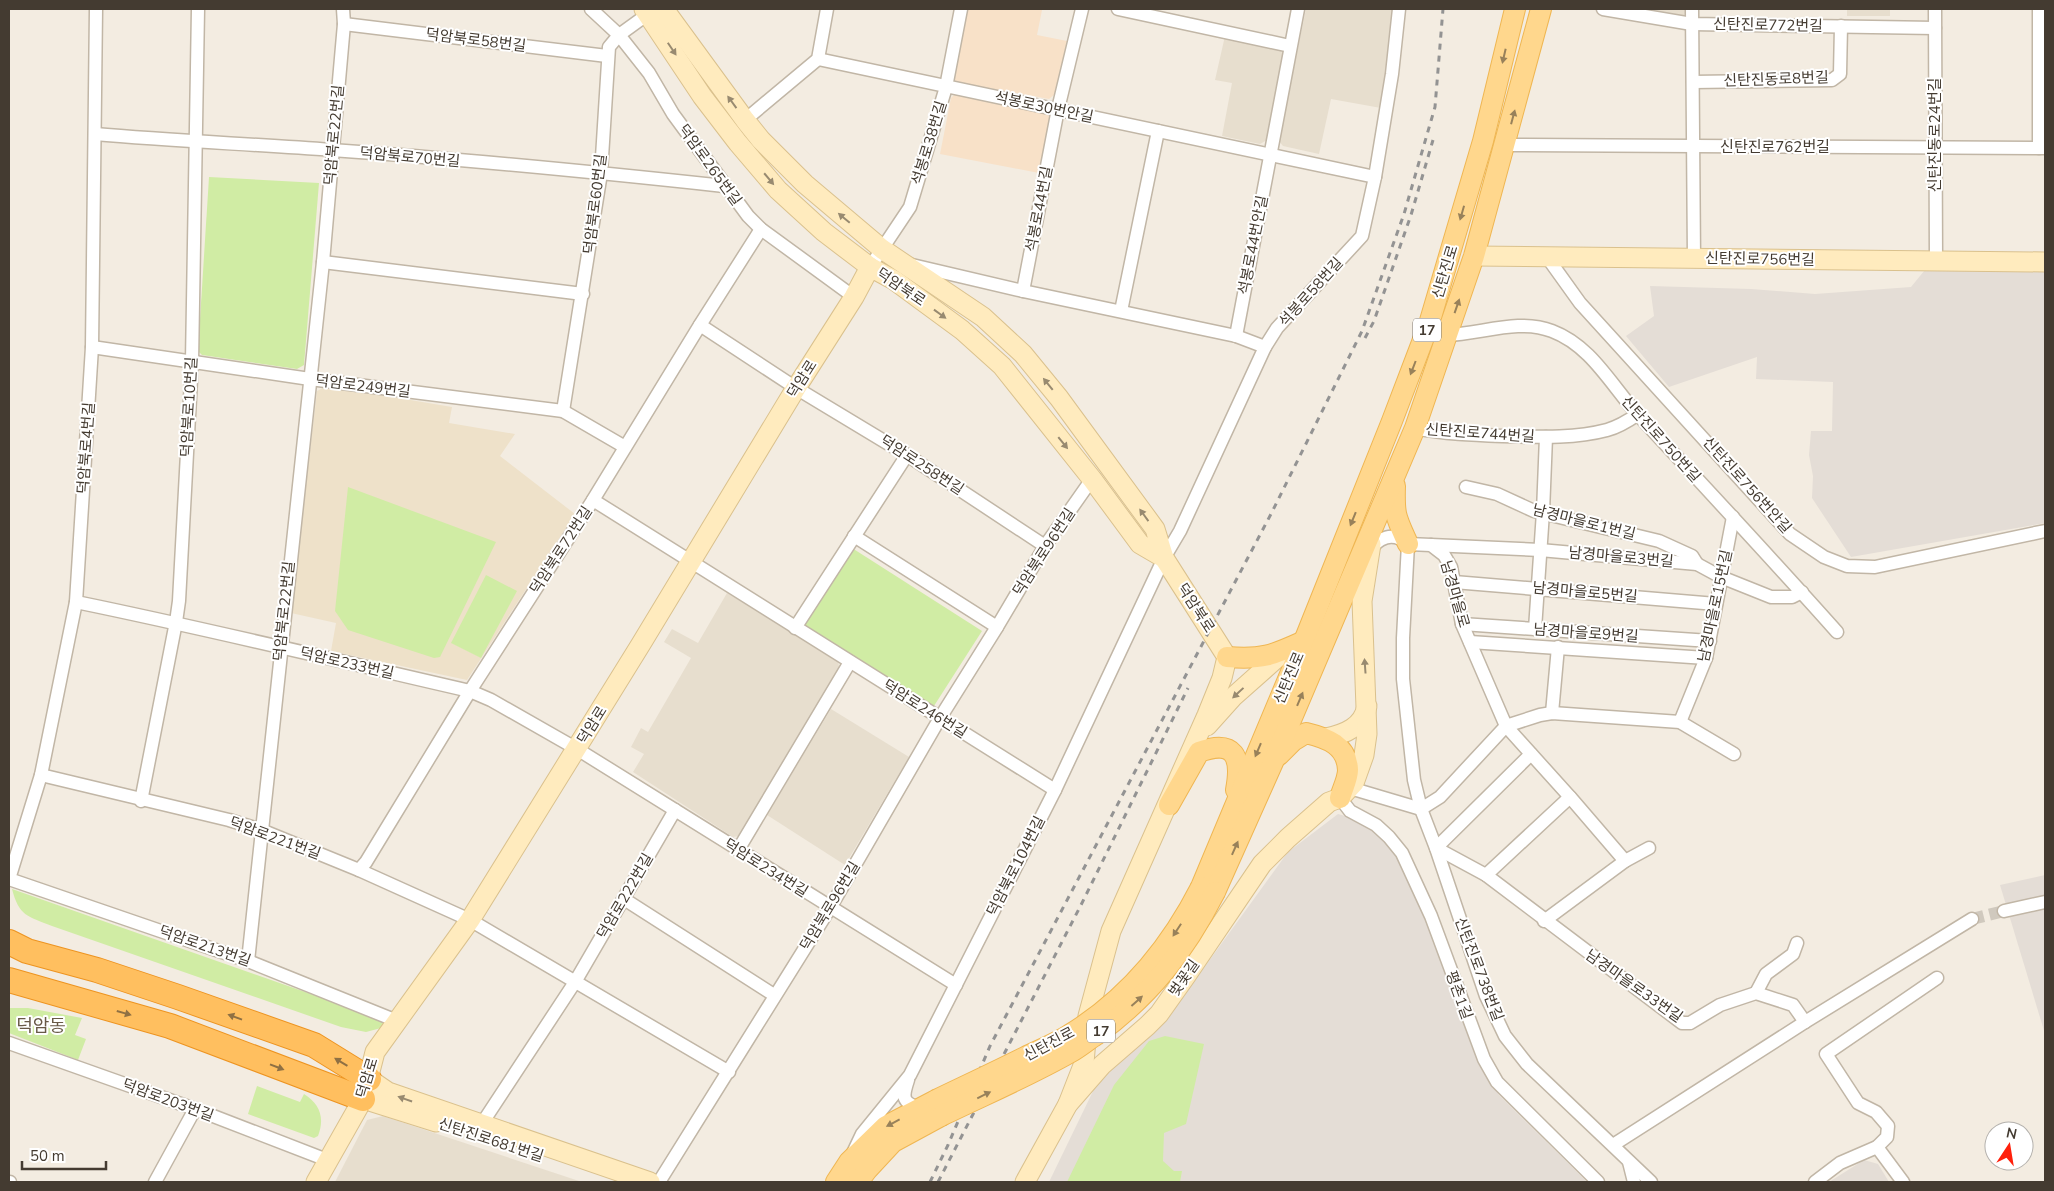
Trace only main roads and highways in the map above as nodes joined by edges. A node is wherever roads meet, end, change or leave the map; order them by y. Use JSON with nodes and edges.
{"nodes":[{"id":1,"x":1515,"y":9,"type":"edge"},
{"id":2,"x":1541,"y":9,"type":"edge"},
{"id":3,"x":1395,"y":475,"type":"junction"},
{"id":4,"x":1408,"y":544,"type":"road end"},
{"id":5,"x":1296,"y":645,"type":"junction"},
{"id":6,"x":1227,"y":657,"type":"road end"},
{"id":7,"x":1274,"y":760,"type":"junction"},
{"id":8,"x":1348,"y":790,"type":"road end"},
{"id":9,"x":1169,"y":804,"type":"road end"},
{"id":10,"x":1233,"y":811,"type":"junction"},
{"id":11,"x":1208,"y":890,"type":"junction"},
{"id":12,"x":9,"y":942,"type":"edge"},
{"id":13,"x":9,"y":962,"type":"edge"},
{"id":14,"x":97,"y":970,"type":"junction"},
{"id":15,"x":9,"y":980,"type":"edge"},
{"id":16,"x":9,"y":996,"type":"edge"},
{"id":17,"x":77,"y":999,"type":"junction"},
{"id":18,"x":932,"y":1108,"type":"junction"},
{"id":19,"x":836,"y":1182,"type":"edge"},
{"id":20,"x":858,"y":1182,"type":"edge"}],
"edges":[{"from":1,"to":5,"type":"main road","name":"신탄진로","number":"17","one_way":true},
{"from":3,"to":2,"type":"main road","name":"신탄진로","number":"17","one_way":true},
{"from":3,"to":4,"type":"main road"},
{"from":7,"to":3,"type":"main road","name":"신탄진로","number":"17","one_way":true},
{"from":5,"to":6,"type":"main road"},
{"from":5,"to":10,"type":"main road","name":"신탄진로","number":"17","one_way":true},
{"from":7,"to":8,"type":"main road"},
{"from":11,"to":7,"type":"main road","name":"신탄진로","number":"17","one_way":true},
{"from":9,"to":10,"type":"main road"},
{"from":10,"to":11,"type":"main road","name":"신탄진로","number":"17"},
{"from":11,"to":18,"type":"main road","name":"신탄진로","number":"17","bridge":true},
{"from":12,"to":14,"type":"highway"},
{"from":13,"to":14,"type":"highway"},
{"from":17,"to":14,"type":"highway","one_way":true},
{"from":15,"to":17,"type":"highway"},
{"from":16,"to":17,"type":"highway"},
{"from":18,"to":19,"type":"main road","name":"신탄진로","number":"17","one_way":true},
{"from":18,"to":20,"type":"main road","name":"신탄진로","number":"17"}]}
